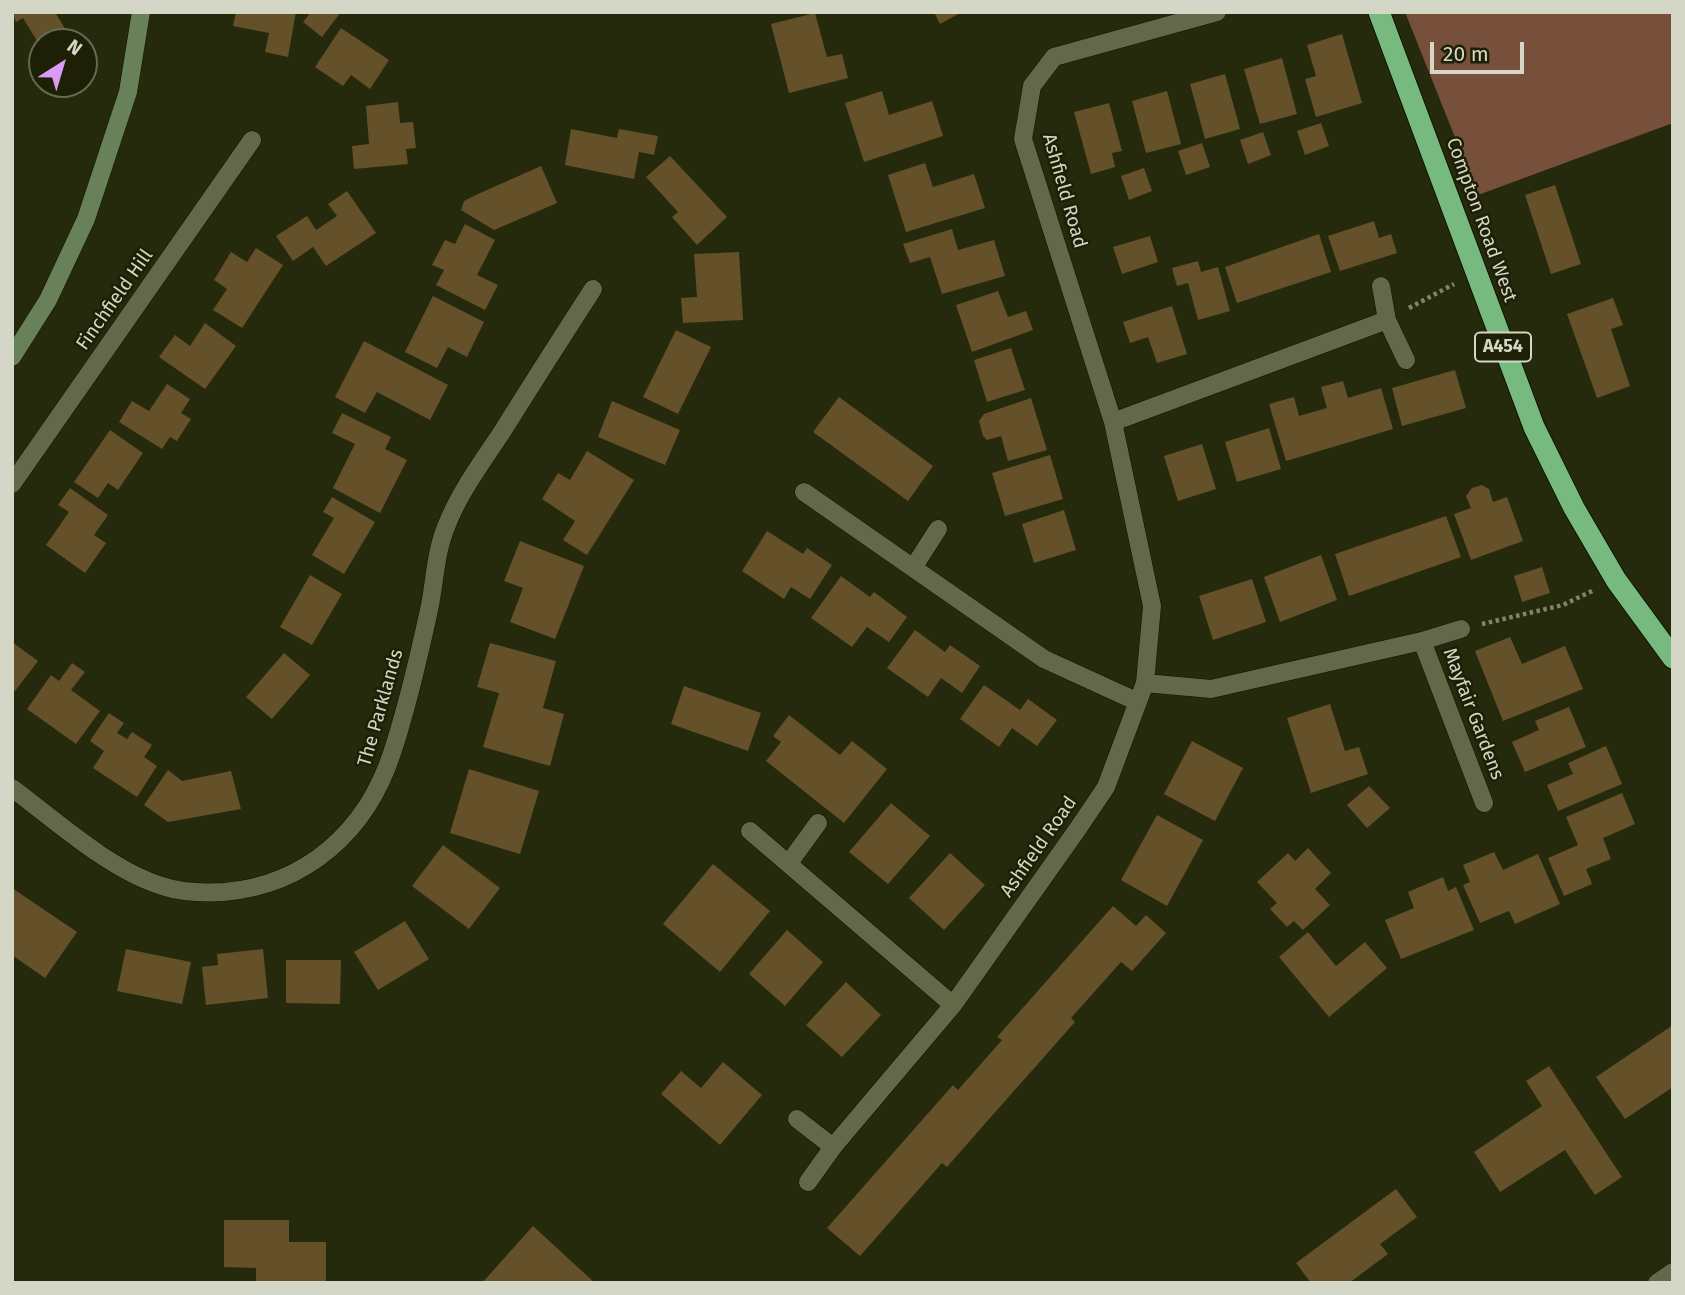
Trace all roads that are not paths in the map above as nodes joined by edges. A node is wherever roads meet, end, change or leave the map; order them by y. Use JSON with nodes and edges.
{"nodes":[{"id":1,"x":141,"y":12,"type":"edge"},
{"id":2,"x":1217,"y":12,"type":"edge"},
{"id":3,"x":1379,"y":12,"type":"edge"},
{"id":4,"x":252,"y":140,"type":"dead end"},
{"id":5,"x":1381,"y":286,"type":"dead end"},
{"id":6,"x":593,"y":289,"type":"dead end"},
{"id":7,"x":1387,"y":320,"type":"junction"},
{"id":8,"x":12,"y":356,"type":"edge"},
{"id":9,"x":1406,"y":360,"type":"dead end"},
{"id":10,"x":1113,"y":422,"type":"junction"},
{"id":11,"x":12,"y":484,"type":"edge"},
{"id":12,"x":804,"y":492,"type":"dead end"},
{"id":13,"x":938,"y":529,"type":"dead end"},
{"id":14,"x":913,"y":568,"type":"junction"},
{"id":15,"x":1461,"y":629,"type":"road end"},
{"id":16,"x":1422,"y":641,"type":"junction"},
{"id":17,"x":1673,"y":658,"type":"edge"},
{"id":18,"x":1145,"y":683,"type":"junction"},
{"id":19,"x":1138,"y":702,"type":"junction"},
{"id":20,"x":12,"y":788,"type":"edge"},
{"id":21,"x":1484,"y":803,"type":"dead end"},
{"id":22,"x":818,"y":823,"type":"dead end"},
{"id":23,"x":750,"y":831,"type":"dead end"},
{"id":24,"x":789,"y":863,"type":"junction"},
{"id":25,"x":953,"y":1005,"type":"junction"},
{"id":26,"x":797,"y":1119,"type":"dead end"},
{"id":27,"x":833,"y":1147,"type":"junction"},
{"id":28,"x":808,"y":1182,"type":"dead end"},
{"id":29,"x":1673,"y":1272,"type":"edge"},
{"id":30,"x":1657,"y":1283,"type":"edge"}],
"edges":[{"from":1,"to":8,"type":"main road"},
{"from":2,"to":10,"type":"street","name":"Ashfield Road"},
{"from":3,"to":17,"type":"highway","name":"Compton Road West","number":"A454"},
{"from":4,"to":11,"type":"street","name":"Finchfield Hill"},
{"from":5,"to":7,"type":"street"},
{"from":6,"to":20,"type":"street","name":"The Parklands"},
{"from":7,"to":9,"type":"street"},
{"from":7,"to":10,"type":"street"},
{"from":10,"to":18,"type":"street","name":"Ashfield Road"},
{"from":12,"to":14,"type":"street"},
{"from":13,"to":14,"type":"street"},
{"from":14,"to":19,"type":"street"},
{"from":15,"to":16,"type":"street"},
{"from":16,"to":18,"type":"street"},
{"from":16,"to":21,"type":"street","name":"Mayfair Gardens"},
{"from":18,"to":19,"type":"street","name":"Ashfield Road"},
{"from":19,"to":25,"type":"street","name":"Ashfield Road"},
{"from":22,"to":24,"type":"street"},
{"from":23,"to":24,"type":"street"},
{"from":24,"to":25,"type":"street"},
{"from":25,"to":27,"type":"street","name":"Ashfield Road"},
{"from":26,"to":27,"type":"street"},
{"from":27,"to":28,"type":"street","name":"Ashfield Road"},
{"from":29,"to":30,"type":"street"}]}
